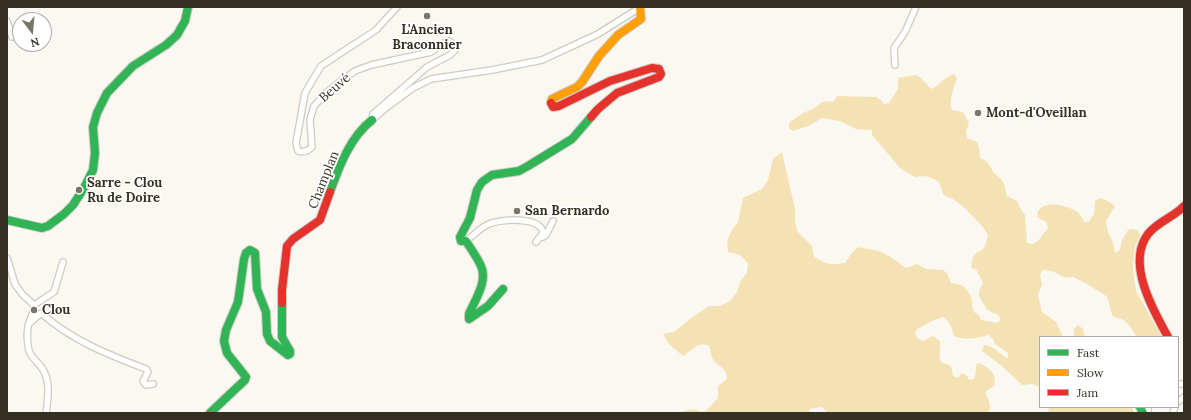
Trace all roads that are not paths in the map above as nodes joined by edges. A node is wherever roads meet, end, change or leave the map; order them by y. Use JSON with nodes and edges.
{"nodes":[{"id":1,"x":188,"y":7,"type":"edge"},
{"id":2,"x":397,"y":7,"type":"edge"},
{"id":3,"x":641,"y":7,"type":"edge"},
{"id":4,"x":916,"y":7,"type":"edge"},
{"id":5,"x":7,"y":21,"type":"edge"},
{"id":6,"x":12,"y":36,"type":"dead end"},
{"id":7,"x":896,"y":65,"type":"dead end"},
{"id":8,"x":372,"y":120,"type":"junction"},
{"id":9,"x":1184,"y":206,"type":"edge"},
{"id":10,"x":7,"y":220,"type":"edge"},
{"id":11,"x":553,"y":221,"type":"dead end"},
{"id":12,"x":466,"y":241,"type":"junction"},
{"id":13,"x":7,"y":258,"type":"edge"},
{"id":14,"x":63,"y":262,"type":"dead end"},
{"id":15,"x":503,"y":290,"type":"dead end"},
{"id":16,"x":34,"y":305,"type":"junction"},
{"id":17,"x":28,"y":325,"type":"junction"},
{"id":18,"x":1167,"y":336,"type":"edge"},
{"id":19,"x":154,"y":384,"type":"dead end"},
{"id":20,"x":211,"y":412,"type":"edge"},
{"id":21,"x":46,"y":413,"type":"edge"}],
"edges":[{"from":1,"to":10,"type":"street"},
{"from":2,"to":8,"type":"street","name":"Beuvé"},
{"from":3,"to":8,"type":"street"},
{"from":3,"to":12,"type":"street"},
{"from":4,"to":7,"type":"street"},
{"from":5,"to":6,"type":"street"},
{"from":8,"to":20,"type":"street","name":"Champlan"},
{"from":9,"to":18,"type":"street"},
{"from":11,"to":12,"type":"street"},
{"from":12,"to":15,"type":"street"},
{"from":13,"to":16,"type":"street"},
{"from":14,"to":16,"type":"street"},
{"from":16,"to":17,"type":"street"},
{"from":17,"to":19,"type":"street"},
{"from":17,"to":21,"type":"street"}]}
